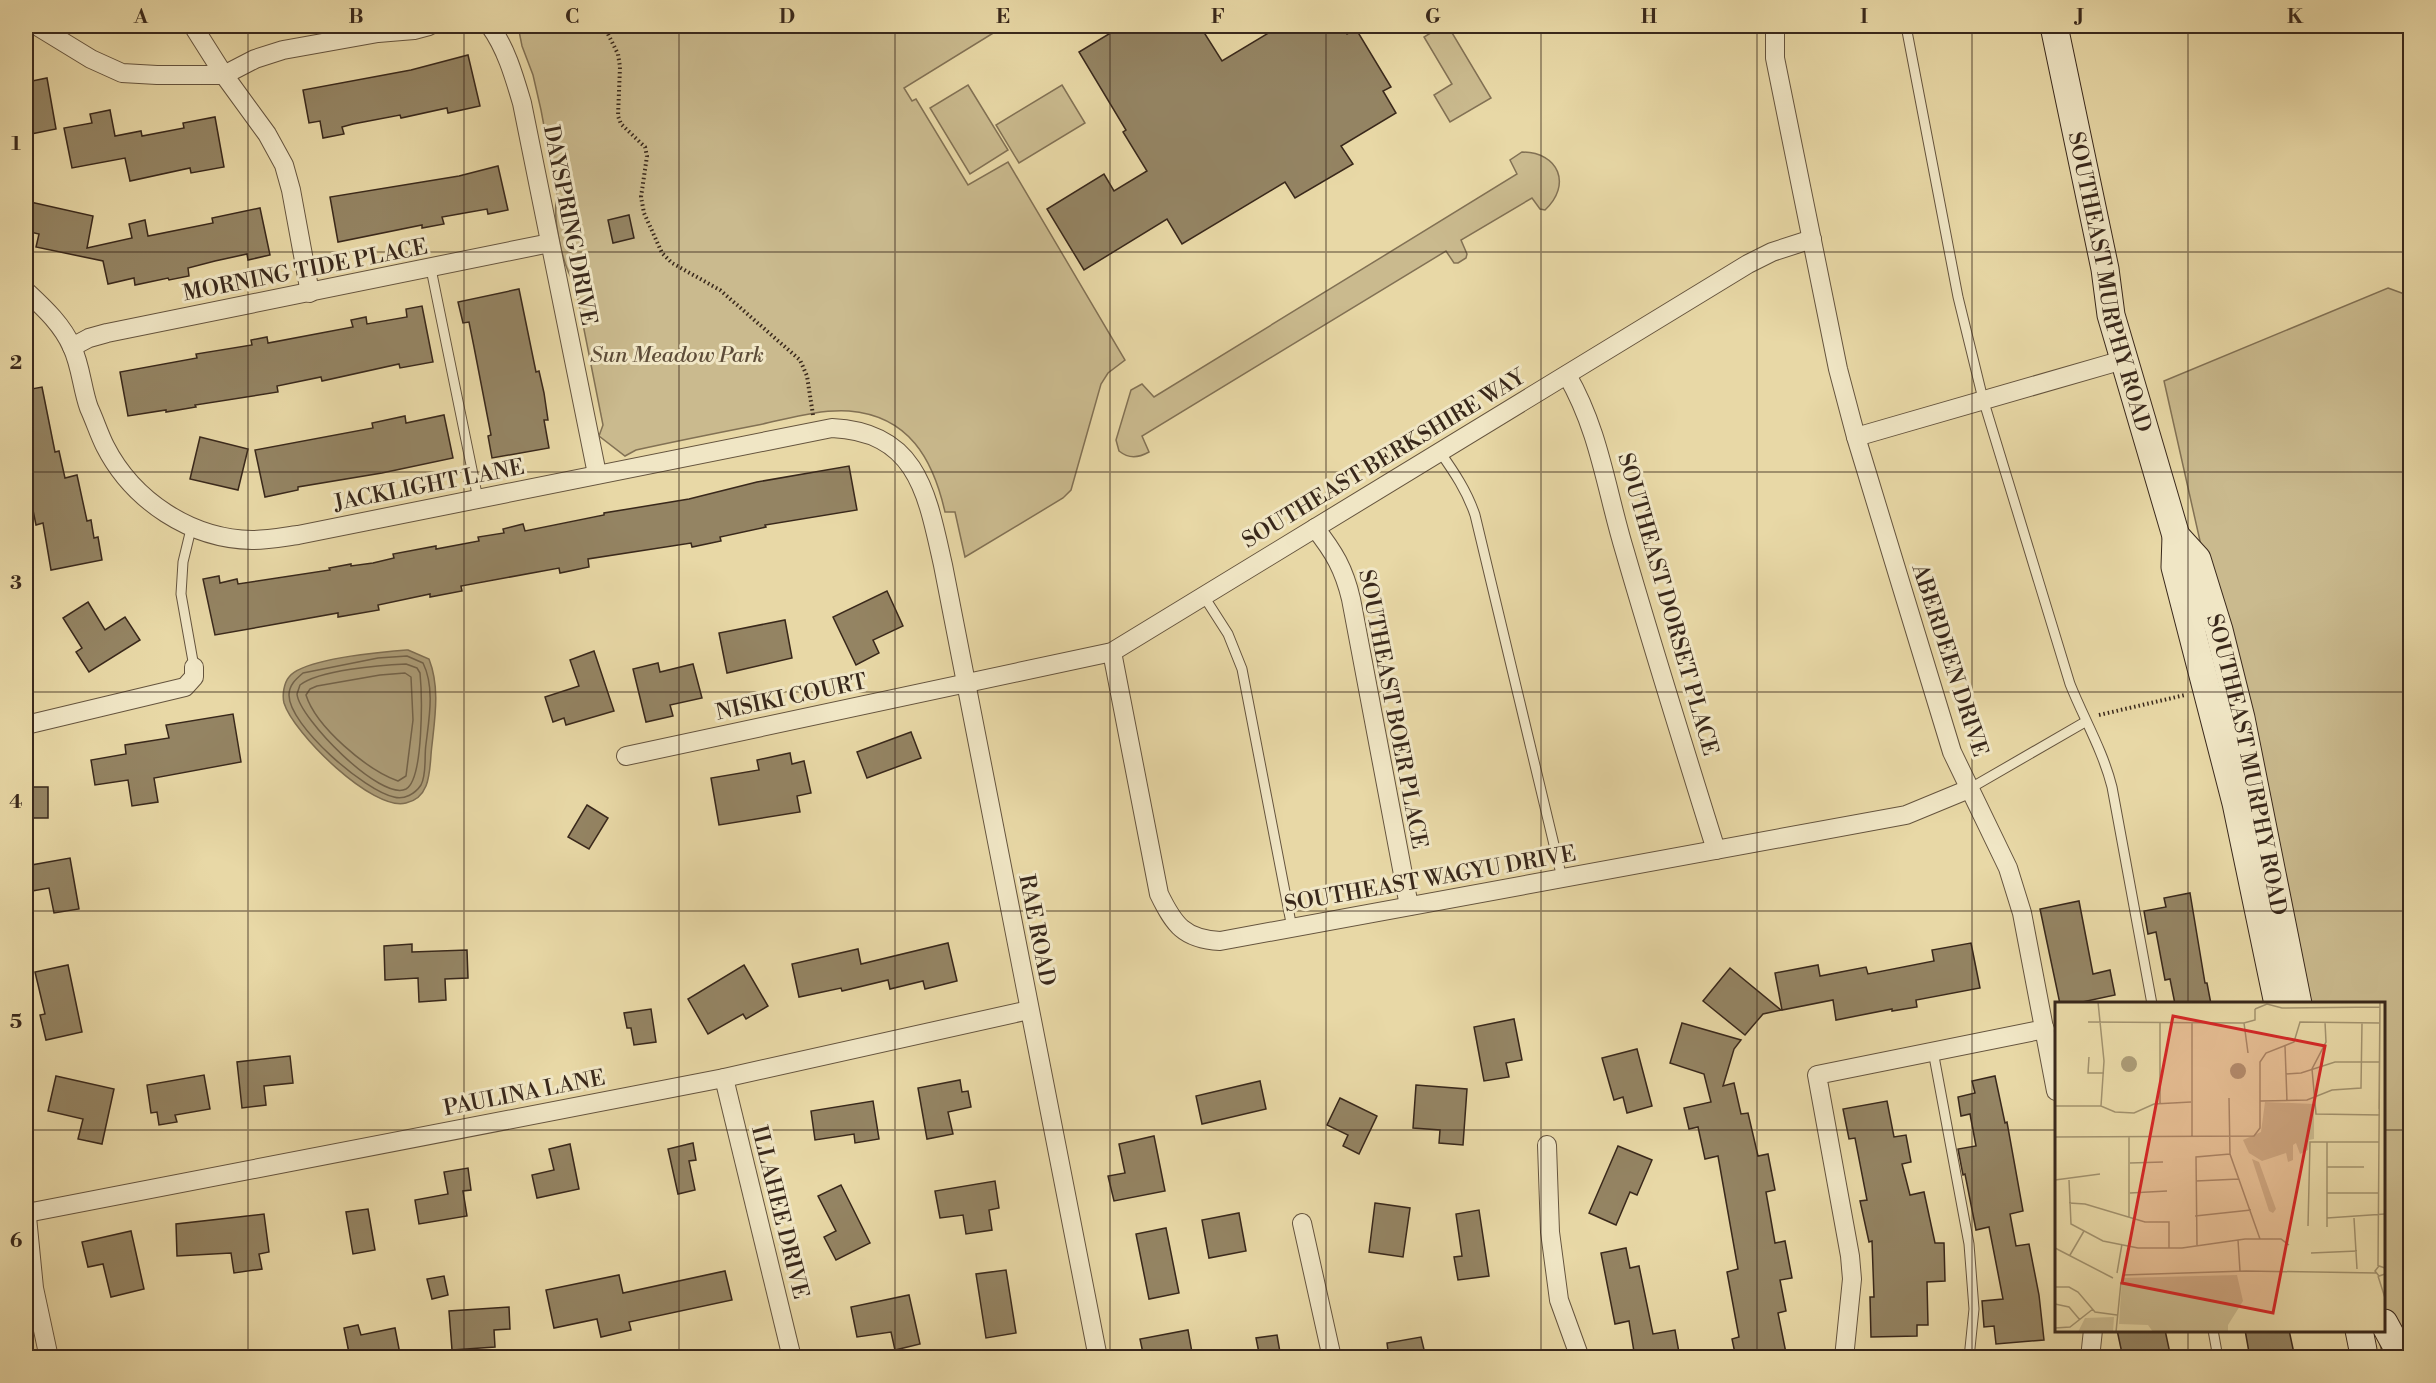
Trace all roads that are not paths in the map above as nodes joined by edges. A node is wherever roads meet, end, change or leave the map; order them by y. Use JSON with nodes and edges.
{"nodes":[{"id":1,"x":37,"y":26,"type":"edge"},
{"id":2,"x":193,"y":26,"type":"edge"},
{"id":3,"x":429,"y":26,"type":"edge"},
{"id":4,"x":490,"y":26,"type":"edge"},
{"id":5,"x":1775,"y":26,"type":"edge"},
{"id":6,"x":1906,"y":26,"type":"edge"},
{"id":7,"x":2054,"y":26,"type":"edge"},
{"id":8,"x":339,"y":32,"type":"edge"},
{"id":9,"x":225,"y":75,"type":"junction"},
{"id":10,"x":1812,"y":239,"type":"junction"},
{"id":11,"x":550,"y":243,"type":"junction"},
{"id":12,"x":431,"y":269,"type":"junction"},
{"id":13,"x":26,"y":291,"type":"edge"},
{"id":14,"x":310,"y":293,"type":"junction"},
{"id":15,"x":72,"y":347,"type":"junction"},
{"id":16,"x":2123,"y":360,"type":"junction"},
{"id":17,"x":1567,"y":375,"type":"junction"},
{"id":18,"x":1983,"y":399,"type":"junction"},
{"id":19,"x":1856,"y":437,"type":"junction"},
{"id":20,"x":1440,"y":452,"type":"junction"},
{"id":21,"x":597,"y":474,"type":"junction"},
{"id":22,"x":478,"y":499,"type":"junction"},
{"id":23,"x":931,"y":511,"type":"joint"},
{"id":24,"x":1315,"y":528,"type":"junction"},
{"id":25,"x":191,"y":529,"type":"junction"},
{"id":26,"x":2176,"y":536,"type":"junction"},
{"id":27,"x":1203,"y":595,"type":"junction"},
{"id":28,"x":1112,"y":652,"type":"junction"},
{"id":29,"x":194,"y":667,"type":"joint"},
{"id":30,"x":966,"y":683,"type":"junction"},
{"id":31,"x":2085,"y":722,"type":"junction"},
{"id":32,"x":26,"y":725,"type":"edge"},
{"id":33,"x":626,"y":756,"type":"dead end"},
{"id":34,"x":1969,"y":789,"type":"junction"},
{"id":35,"x":1716,"y":850,"type":"junction"},
{"id":36,"x":1562,"y":878,"type":"junction"},
{"id":37,"x":1409,"y":906,"type":"junction"},
{"id":38,"x":1292,"y":928,"type":"junction"},
{"id":39,"x":2152,"y":1002,"type":"edge"},
{"id":40,"x":2278,"y":1002,"type":"edge"},
{"id":41,"x":2298,"y":1002,"type":"edge"},
{"id":42,"x":1029,"y":1010,"type":"junction"},
{"id":43,"x":2045,"y":1029,"type":"junction"},
{"id":44,"x":1933,"y":1051,"type":"junction"},
{"id":45,"x":724,"y":1078,"type":"junction"},
{"id":46,"x":2055,"y":1085,"type":"edge"},
{"id":47,"x":1547,"y":1145,"type":"dead end"},
{"id":48,"x":26,"y":1210,"type":"edge"},
{"id":49,"x":1302,"y":1223,"type":"dead end"},
{"id":50,"x":2385,"y":1325,"type":"edge"},
{"id":51,"x":2093,"y":1332,"type":"edge"},
{"id":52,"x":2213,"y":1332,"type":"edge"},
{"id":53,"x":2359,"y":1332,"type":"edge"},
{"id":54,"x":786,"y":1356,"type":"edge"},
{"id":55,"x":49,"y":1358,"type":"edge"},
{"id":56,"x":1098,"y":1358,"type":"edge"},
{"id":57,"x":1332,"y":1358,"type":"edge"},
{"id":58,"x":1580,"y":1358,"type":"edge"},
{"id":59,"x":1844,"y":1358,"type":"edge"},
{"id":60,"x":1969,"y":1358,"type":"edge"},
{"id":61,"x":2090,"y":1358,"type":"edge"},
{"id":62,"x":2218,"y":1358,"type":"edge"},
{"id":63,"x":2362,"y":1358,"type":"edge"},
{"id":64,"x":2403,"y":1358,"type":"edge"}],
"edges":[{"from":1,"to":9,"type":"street"},
{"from":2,"to":9,"type":"street"},
{"from":3,"to":8,"type":"street"},
{"from":4,"to":11,"type":"street","name":"DAYSPRING DRIVE"},
{"from":5,"to":10,"type":"street","name":"ABERDEEN DRIVE"},
{"from":6,"to":18,"type":"lane"},
{"from":7,"to":16,"type":"main road","name":"SOUTHEAST MURPHY ROAD"},
{"from":8,"to":9,"type":"street"},
{"from":9,"to":14,"type":"street"},
{"from":10,"to":17,"type":"street","name":"SOUTHEAST BERKSHIRE WAY"},
{"from":10,"to":19,"type":"street","name":"ABERDEEN DRIVE"},
{"from":11,"to":12,"type":"street","name":"MORNING TIDE PLACE"},
{"from":11,"to":21,"type":"street","name":"DAYSPRING DRIVE"},
{"from":12,"to":14,"type":"street","name":"MORNING TIDE PLACE"},
{"from":12,"to":22,"type":"lane"},
{"from":13,"to":15,"type":"street","name":"JACKLIGHT LANE"},
{"from":14,"to":15,"type":"street","name":"MORNING TIDE PLACE"},
{"from":15,"to":25,"type":"street","name":"JACKLIGHT LANE"},
{"from":16,"to":18,"type":"street"},
{"from":16,"to":26,"type":"main road","name":"SOUTHEAST MURPHY ROAD"},
{"from":17,"to":20,"type":"street","name":"SOUTHEAST BERKSHIRE WAY"},
{"from":17,"to":35,"type":"street","name":"SOUTHEAST DORSET PLACE"},
{"from":18,"to":19,"type":"street"},
{"from":18,"to":31,"type":"lane"},
{"from":19,"to":34,"type":"street","name":"ABERDEEN DRIVE"},
{"from":20,"to":24,"type":"street","name":"SOUTHEAST BERKSHIRE WAY"},
{"from":20,"to":36,"type":"lane"},
{"from":21,"to":22,"type":"street","name":"JACKLIGHT LANE"},
{"from":21,"to":23,"type":"street","name":"JACKLIGHT LANE"},
{"from":22,"to":25,"type":"street","name":"JACKLIGHT LANE"},
{"from":23,"to":30,"type":"street","name":"RAE ROAD"},
{"from":24,"to":27,"type":"street","name":"SOUTHEAST BERKSHIRE WAY"},
{"from":24,"to":37,"type":"street","name":"SOUTHEAST BOER PLACE"},
{"from":25,"to":29,"type":"lane"},
{"from":26,"to":40,"type":"main road","name":"SOUTHEAST MURPHY ROAD"},
{"from":26,"to":41,"type":"main road","name":"SOUTHEAST MURPHY ROAD"},
{"from":27,"to":28,"type":"street","name":"SOUTHEAST BERKSHIRE WAY"},
{"from":27,"to":38,"type":"lane"},
{"from":28,"to":30,"type":"street","name":"SOUTHEAST BERKSHIRE WAY"},
{"from":28,"to":38,"type":"street","name":"SOUTHEAST WAGYU DRIVE"},
{"from":29,"to":32,"type":"street"},
{"from":30,"to":33,"type":"street","name":"NISIKI COURT"},
{"from":30,"to":42,"type":"street","name":"RAE ROAD"},
{"from":31,"to":34,"type":"lane"},
{"from":31,"to":39,"type":"lane"},
{"from":34,"to":35,"type":"street","name":"SOUTHEAST WAGYU DRIVE"},
{"from":34,"to":43,"type":"street","name":"ABERDEEN DRIVE"},
{"from":35,"to":36,"type":"street","name":"SOUTHEAST WAGYU DRIVE"},
{"from":36,"to":37,"type":"street","name":"SOUTHEAST WAGYU DRIVE"},
{"from":37,"to":38,"type":"street","name":"SOUTHEAST WAGYU DRIVE"},
{"from":42,"to":45,"type":"street","name":"PAULINA LANE"},
{"from":42,"to":56,"type":"street","name":"RAE ROAD"},
{"from":43,"to":44,"type":"street"},
{"from":43,"to":46,"type":"street","name":"ABERDEEN DRIVE"},
{"from":44,"to":59,"type":"street"},
{"from":44,"to":60,"type":"lane"},
{"from":45,"to":48,"type":"street","name":"PAULINA LANE"},
{"from":45,"to":54,"type":"street","name":"ILLAHEE DRIVE"},
{"from":47,"to":58,"type":"street"},
{"from":48,"to":55,"type":"street"},
{"from":49,"to":57,"type":"street"},
{"from":50,"to":64,"type":"main road"},
{"from":51,"to":61,"type":"street"},
{"from":52,"to":62,"type":"lane"},
{"from":53,"to":63,"type":"main road"}]}
